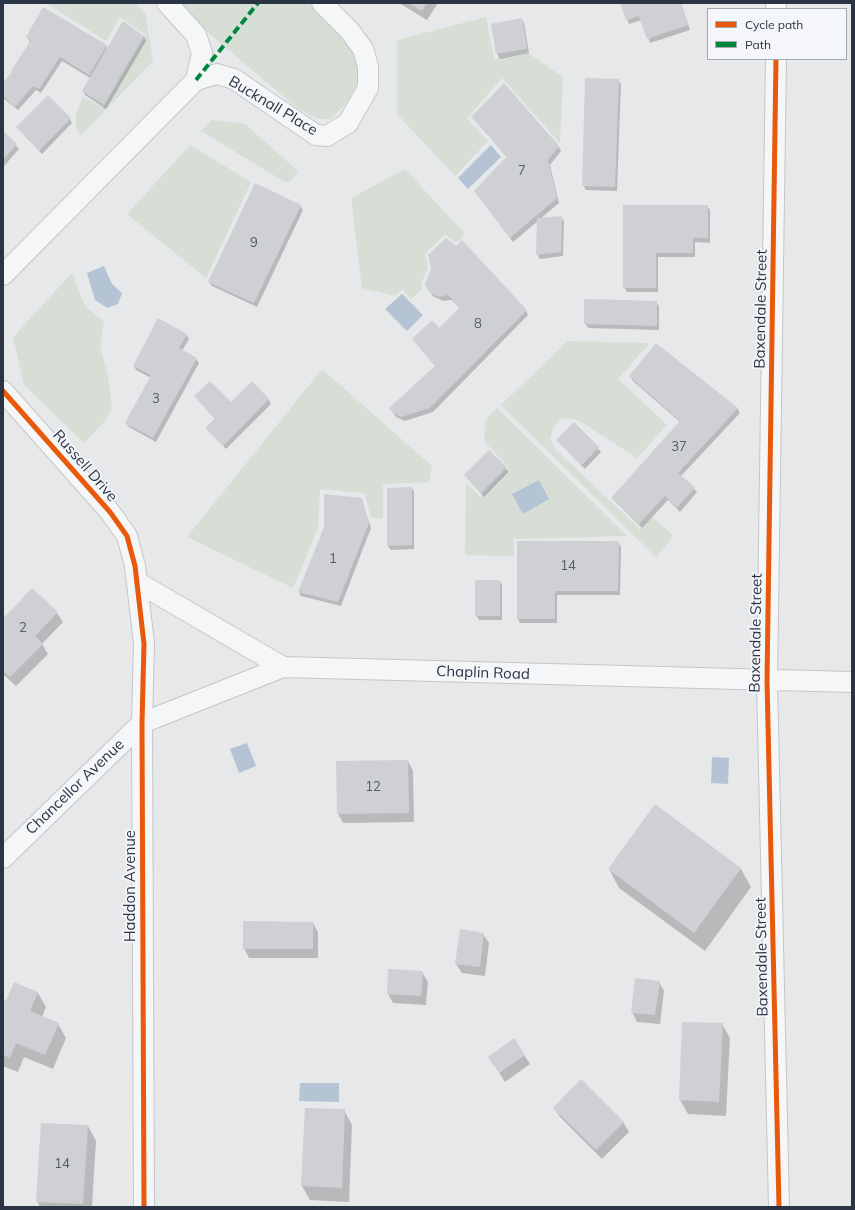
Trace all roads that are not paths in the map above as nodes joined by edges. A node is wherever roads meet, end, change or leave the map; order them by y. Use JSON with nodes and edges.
{"nodes":[{"id":1,"x":167,"y":3,"type":"edge"},
{"id":2,"x":322,"y":3,"type":"edge"},
{"id":3,"x":776,"y":60,"type":"edge"},
{"id":4,"x":196,"y":80,"type":"junction"},
{"id":5,"x":3,"y":275,"type":"edge"},
{"id":6,"x":3,"y":391,"type":"edge"},
{"id":7,"x":136,"y":574,"type":"junction"},
{"id":8,"x":283,"y":667,"type":"junction"},
{"id":9,"x":767,"y":681,"type":"junction"},
{"id":10,"x":852,"y":682,"type":"edge"},
{"id":11,"x":142,"y":723,"type":"junction"},
{"id":12,"x":3,"y":858,"type":"edge"},
{"id":13,"x":144,"y":1207,"type":"edge"},
{"id":14,"x":779,"y":1207,"type":"edge"}],
"edges":[{"from":1,"to":4,"type":"street"},
{"from":2,"to":4,"type":"street","name":"Bucknall Place"},
{"from":3,"to":9,"type":"street","name":"Baxendale Street"},
{"from":4,"to":5,"type":"street","name":"Bucknall Place"},
{"from":6,"to":7,"type":"street","name":"Russell Drive"},
{"from":7,"to":8,"type":"street","name":"Chaplin Road"},
{"from":7,"to":11,"type":"street","name":"Haddon Avenue"},
{"from":8,"to":9,"type":"street","name":"Chaplin Road"},
{"from":8,"to":11,"type":"street","name":"Chancellor Avenue"},
{"from":9,"to":10,"type":"street","name":"Chaplin Road"},
{"from":9,"to":14,"type":"street","name":"Baxendale Street"},
{"from":11,"to":12,"type":"street","name":"Chancellor Avenue"},
{"from":11,"to":13,"type":"street","name":"Haddon Avenue"}]}
